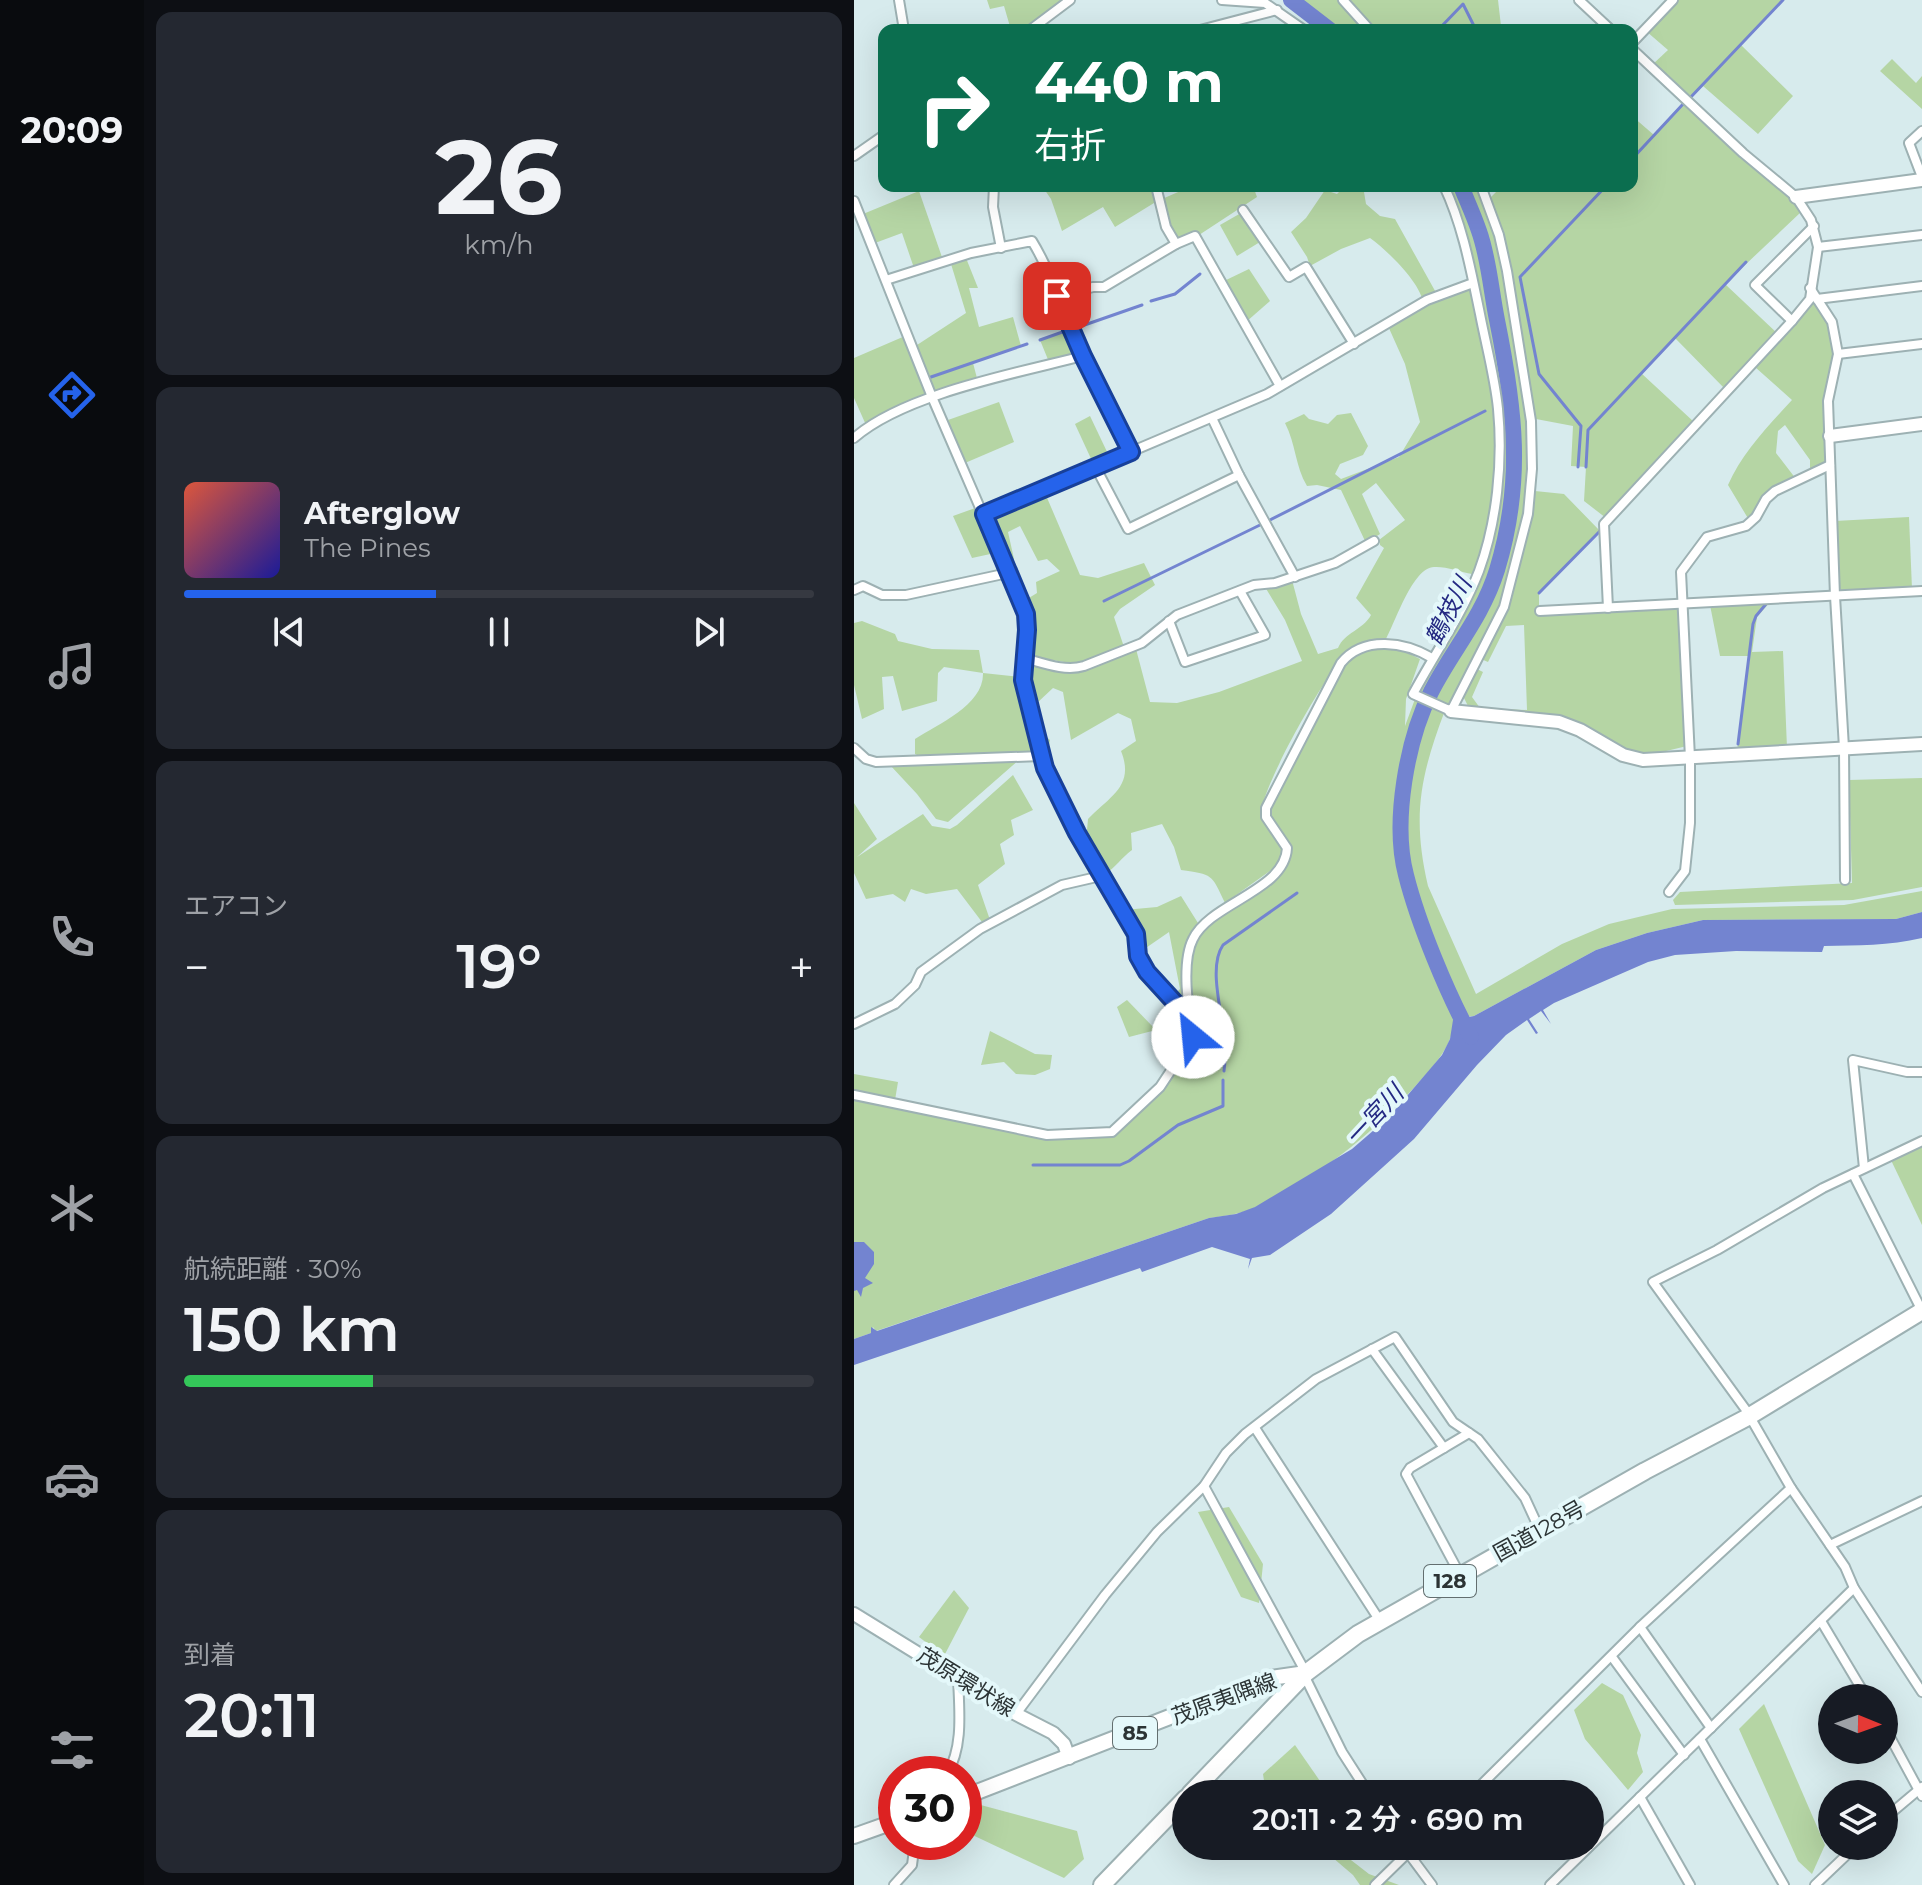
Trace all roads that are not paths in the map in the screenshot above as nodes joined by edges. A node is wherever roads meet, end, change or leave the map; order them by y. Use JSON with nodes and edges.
{"nodes":[{"id":1,"x":899,"y":0,"type":"edge"},
{"id":2,"x":1070,"y":0,"type":"edge"},
{"id":3,"x":1222,"y":0,"type":"edge"},
{"id":4,"x":1343,"y":0,"type":"edge"},
{"id":5,"x":1579,"y":0,"type":"edge"},
{"id":6,"x":1673,"y":0,"type":"edge"},
{"id":7,"x":1277,"y":10,"type":"junction"},
{"id":8,"x":903,"y":24,"type":"edge"},
{"id":9,"x":1038,"y":24,"type":"edge"},
{"id":10,"x":1223,"y":24,"type":"edge"},
{"id":11,"x":1296,"y":24,"type":"edge"},
{"id":12,"x":1365,"y":24,"type":"edge"},
{"id":13,"x":1605,"y":24,"type":"edge"},
{"id":14,"x":1638,"y":39,"type":"edge"},
{"id":15,"x":1638,"y":52,"type":"edge"},
{"id":16,"x":1922,"y":131,"type":"edge"},
{"id":17,"x":878,"y":139,"type":"edge"},
{"id":18,"x":854,"y":156,"type":"edge"},
{"id":19,"x":1922,"y":179,"type":"edge"},
{"id":20,"x":994,"y":192,"type":"edge"},
{"id":21,"x":1157,"y":192,"type":"edge"},
{"id":22,"x":1447,"y":192,"type":"edge"},
{"id":23,"x":1483,"y":192,"type":"edge"},
{"id":24,"x":1796,"y":197,"type":"junction"},
{"id":25,"x":854,"y":201,"type":"edge"},
{"id":26,"x":1243,"y":210,"type":"dead end"},
{"id":27,"x":1814,"y":226,"type":"junction"},
{"id":28,"x":1922,"y":235,"type":"edge"},
{"id":29,"x":1176,"y":244,"type":"junction"},
{"id":30,"x":1818,"y":247,"type":"junction"},
{"id":31,"x":1001,"y":248,"type":"junction"},
{"id":32,"x":886,"y":280,"type":"junction"},
{"id":33,"x":1473,"y":283,"type":"junction"},
{"id":34,"x":1922,"y":286,"type":"edge"},
{"id":35,"x":1810,"y":287,"type":"junction"},
{"id":36,"x":1057,"y":296,"type":"junction"},
{"id":37,"x":1817,"y":299,"type":"junction"},
{"id":38,"x":1792,"y":321,"type":"junction"},
{"id":39,"x":1354,"y":344,"type":"junction"},
{"id":40,"x":1922,"y":344,"type":"edge"},
{"id":41,"x":1838,"y":354,"type":"junction"},
{"id":42,"x":1083,"y":356,"type":"junction"},
{"id":43,"x":1280,"y":386,"type":"junction"},
{"id":44,"x":932,"y":397,"type":"junction"},
{"id":45,"x":1212,"y":418,"type":"junction"},
{"id":46,"x":1922,"y":424,"type":"edge"},
{"id":47,"x":1830,"y":436,"type":"junction"},
{"id":48,"x":854,"y":438,"type":"edge"},
{"id":49,"x":1131,"y":452,"type":"junction"},
{"id":50,"x":1830,"y":465,"type":"junction"},
{"id":51,"x":1096,"y":468,"type":"junction"},
{"id":52,"x":1239,"y":475,"type":"junction"},
{"id":53,"x":984,"y":514,"type":"junction"},
{"id":54,"x":1374,"y":541,"type":"dead end"},
{"id":55,"x":1008,"y":573,"type":"junction"},
{"id":56,"x":1295,"y":577,"type":"junction"},
{"id":57,"x":854,"y":590,"type":"edge"},
{"id":58,"x":1240,"y":591,"type":"junction"},
{"id":59,"x":1922,"y":591,"type":"edge"},
{"id":60,"x":1835,"y":596,"type":"junction"},
{"id":61,"x":1682,"y":603,"type":"junction"},
{"id":62,"x":1608,"y":608,"type":"junction"},
{"id":63,"x":1540,"y":611,"type":"dead end"},
{"id":64,"x":1169,"y":621,"type":"junction"},
{"id":65,"x":1024,"y":658,"type":"junction"},
{"id":66,"x":1432,"y":658,"type":"junction"},
{"id":67,"x":1448,"y":710,"type":"junction"},
{"id":68,"x":1922,"y":744,"type":"edge"},
{"id":69,"x":854,"y":748,"type":"edge"},
{"id":70,"x":1844,"y":748,"type":"junction"},
{"id":71,"x":1041,"y":756,"type":"junction"},
{"id":72,"x":1690,"y":758,"type":"junction"},
{"id":73,"x":1101,"y":876,"type":"junction"},
{"id":74,"x":1845,"y":880,"type":"dead end"},
{"id":75,"x":1669,"y":892,"type":"dead end"},
{"id":76,"x":1190,"y":1019,"type":"junction"},
{"id":77,"x":854,"y":1024,"type":"edge"},
{"id":78,"x":1922,"y":1072,"type":"edge"},
{"id":79,"x":854,"y":1095,"type":"edge"},
{"id":80,"x":1922,"y":1141,"type":"edge"},
{"id":81,"x":1864,"y":1168,"type":"junction"},
{"id":82,"x":1853,"y":1174,"type":"junction"},
{"id":83,"x":1922,"y":1311,"type":"edge"},
{"id":84,"x":1372,"y":1349,"type":"junction"},
{"id":85,"x":1748,"y":1417,"type":"junction"},
{"id":86,"x":1255,"y":1428,"type":"junction"},
{"id":87,"x":1469,"y":1433,"type":"junction"},
{"id":88,"x":1444,"y":1448,"type":"junction"},
{"id":89,"x":1204,"y":1486,"type":"junction"},
{"id":90,"x":1791,"y":1488,"type":"junction"},
{"id":91,"x":1922,"y":1501,"type":"edge"},
{"id":92,"x":1549,"y":1525,"type":"junction"},
{"id":93,"x":1830,"y":1545,"type":"junction"},
{"id":94,"x":1466,"y":1572,"type":"junction"},
{"id":95,"x":1854,"y":1588,"type":"junction"},
{"id":96,"x":854,"y":1614,"type":"edge"},
{"id":97,"x":1380,"y":1621,"type":"junction"},
{"id":98,"x":1821,"y":1621,"type":"junction"},
{"id":99,"x":1640,"y":1627,"type":"junction"},
{"id":100,"x":1612,"y":1657,"type":"junction"},
{"id":101,"x":1306,"y":1673,"type":"junction"},
{"id":102,"x":958,"y":1677,"type":"junction"},
{"id":103,"x":1859,"y":1684,"type":"edge"},
{"id":104,"x":1922,"y":1692,"type":"edge"},
{"id":105,"x":1016,"y":1714,"type":"junction"},
{"id":106,"x":1711,"y":1728,"type":"junction"},
{"id":107,"x":1700,"y":1739,"type":"junction"},
{"id":108,"x":1898,"y":1750,"type":"edge"},
{"id":109,"x":1684,"y":1755,"type":"junction"},
{"id":110,"x":954,"y":1756,"type":"edge"},
{"id":111,"x":1069,"y":1758,"type":"junction"},
{"id":112,"x":1203,"y":1780,"type":"edge"},
{"id":113,"x":1360,"y":1780,"type":"edge"},
{"id":114,"x":1486,"y":1780,"type":"edge"},
{"id":115,"x":982,"y":1790,"type":"edge"},
{"id":116,"x":1921,"y":1790,"type":"edge"},
{"id":117,"x":1640,"y":1797,"type":"junction"},
{"id":118,"x":1898,"y":1808,"type":"edge"},
{"id":119,"x":1172,"y":1813,"type":"edge"},
{"id":120,"x":878,"y":1827,"type":"edge"},
{"id":121,"x":854,"y":1836,"type":"edge"},
{"id":122,"x":913,"y":1860,"type":"edge"},
{"id":123,"x":1398,"y":1860,"type":"edge"},
{"id":124,"x":1416,"y":1860,"type":"edge"},
{"id":125,"x":1841,"y":1860,"type":"edge"},
{"id":126,"x":894,"y":1885,"type":"edge"},
{"id":127,"x":1102,"y":1885,"type":"edge"},
{"id":128,"x":1375,"y":1885,"type":"edge"},
{"id":129,"x":1432,"y":1885,"type":"edge"},
{"id":130,"x":1550,"y":1885,"type":"edge"},
{"id":131,"x":1690,"y":1885,"type":"edge"},
{"id":132,"x":1784,"y":1885,"type":"edge"},
{"id":133,"x":1815,"y":1885,"type":"edge"}],
"edges":[{"from":1,"to":8,"type":"street"},
{"from":2,"to":9,"type":"street"},
{"from":3,"to":7,"type":"street"},
{"from":4,"to":12,"type":"street"},
{"from":5,"to":13,"type":"street"},
{"from":6,"to":14,"type":"street"},
{"from":7,"to":10,"type":"street"},
{"from":7,"to":11,"type":"street"},
{"from":15,"to":24,"type":"street"},
{"from":16,"to":19,"type":"street"},
{"from":17,"to":18,"type":"street"},
{"from":19,"to":24,"type":"street"},
{"from":20,"to":31,"type":"street"},
{"from":21,"to":29,"type":"street"},
{"from":22,"to":33,"type":"street"},
{"from":23,"to":67,"type":"street"},
{"from":24,"to":27,"type":"street"},
{"from":25,"to":32,"type":"street"},
{"from":26,"to":39,"type":"street"},
{"from":27,"to":30,"type":"street"},
{"from":27,"to":38,"type":"street"},
{"from":28,"to":30,"type":"street"},
{"from":29,"to":36,"type":"street"},
{"from":29,"to":43,"type":"street"},
{"from":30,"to":35,"type":"street"},
{"from":31,"to":32,"type":"street"},
{"from":31,"to":36,"type":"street"},
{"from":32,"to":44,"type":"street"},
{"from":33,"to":39,"type":"street"},
{"from":33,"to":66,"type":"street"},
{"from":34,"to":37,"type":"street"},
{"from":35,"to":37,"type":"street"},
{"from":35,"to":38,"type":"street"},
{"from":36,"to":42,"type":"street"},
{"from":37,"to":41,"type":"street"},
{"from":38,"to":62,"type":"street"},
{"from":39,"to":43,"type":"street"},
{"from":40,"to":41,"type":"street"},
{"from":41,"to":47,"type":"street"},
{"from":42,"to":44,"type":"street"},
{"from":42,"to":49,"type":"street"},
{"from":43,"to":45,"type":"street"},
{"from":44,"to":48,"type":"street"},
{"from":44,"to":53,"type":"street"},
{"from":45,"to":49,"type":"street"},
{"from":45,"to":52,"type":"street"},
{"from":46,"to":47,"type":"street"},
{"from":47,"to":50,"type":"street"},
{"from":49,"to":51,"type":"street"},
{"from":50,"to":60,"type":"street"},
{"from":50,"to":61,"type":"street"},
{"from":51,"to":52,"type":"street"},
{"from":51,"to":53,"type":"street"},
{"from":52,"to":56,"type":"street"},
{"from":53,"to":55,"type":"street"},
{"from":54,"to":56,"type":"street"},
{"from":55,"to":57,"type":"street"},
{"from":55,"to":65,"type":"street"},
{"from":56,"to":58,"type":"street"},
{"from":58,"to":64,"type":"street"},
{"from":58,"to":64,"type":"street"},
{"from":59,"to":60,"type":"street"},
{"from":60,"to":61,"type":"street"},
{"from":60,"to":70,"type":"street"},
{"from":61,"to":62,"type":"street"},
{"from":61,"to":72,"type":"street"},
{"from":62,"to":63,"type":"street"},
{"from":64,"to":65,"type":"street"},
{"from":65,"to":71,"type":"street"},
{"from":66,"to":67,"type":"street"},
{"from":66,"to":76,"type":"street"},
{"from":67,"to":72,"type":"street"},
{"from":68,"to":70,"type":"street"},
{"from":69,"to":71,"type":"street"},
{"from":70,"to":72,"type":"street"},
{"from":70,"to":74,"type":"street"},
{"from":71,"to":73,"type":"street"},
{"from":72,"to":75,"type":"street"},
{"from":73,"to":76,"type":"street"},
{"from":73,"to":77,"type":"street"},
{"from":76,"to":79,"type":"street"},
{"from":78,"to":81,"type":"street"},
{"from":80,"to":81,"type":"street"},
{"from":81,"to":82,"type":"street"},
{"from":82,"to":83,"type":"street"},
{"from":82,"to":85,"type":"street"},
{"from":83,"to":85,"type":"highway","name":"国道128号","number":"128"},
{"from":84,"to":86,"type":"street"},
{"from":84,"to":87,"type":"street"},
{"from":84,"to":88,"type":"street"},
{"from":85,"to":90,"type":"street"},
{"from":85,"to":92,"type":"highway","name":"国道128号","number":"128"},
{"from":86,"to":89,"type":"street"},
{"from":86,"to":97,"type":"street"},
{"from":87,"to":88,"type":"street"},
{"from":87,"to":92,"type":"street"},
{"from":88,"to":94,"type":"street"},
{"from":89,"to":101,"type":"street"},
{"from":89,"to":105,"type":"street"},
{"from":90,"to":93,"type":"street"},
{"from":90,"to":99,"type":"street"},
{"from":91,"to":93,"type":"street"},
{"from":92,"to":94,"type":"highway","name":"国道128号","number":"128"},
{"from":93,"to":95,"type":"street"},
{"from":94,"to":97,"type":"highway","name":"国道128号","number":"128"},
{"from":95,"to":98,"type":"street"},
{"from":95,"to":104,"type":"street"},
{"from":96,"to":102,"type":"street","name":"茂原環状線"},
{"from":97,"to":101,"type":"highway","name":"国道128号","number":"128"},
{"from":98,"to":103,"type":"street"},
{"from":98,"to":106,"type":"street"},
{"from":99,"to":100,"type":"street"},
{"from":99,"to":106,"type":"street"},
{"from":100,"to":109,"type":"street"},
{"from":100,"to":114,"type":"street"},
{"from":101,"to":111,"type":"main road","name":"茂原夷隅線","number":"85"},
{"from":101,"to":112,"type":"highway","name":"国道128号","number":"128"},
{"from":101,"to":113,"type":"street"},
{"from":102,"to":105,"type":"street","name":"茂原環状線"},
{"from":102,"to":110,"type":"street"},
{"from":105,"to":111,"type":"street","name":"茂原環状線"},
{"from":106,"to":107,"type":"street"},
{"from":107,"to":109,"type":"street"},
{"from":107,"to":132,"type":"street"},
{"from":108,"to":116,"type":"street"},
{"from":109,"to":117,"type":"street"},
{"from":111,"to":115,"type":"main road","name":"茂原夷隅線","number":"85"},
{"from":116,"to":118,"type":"street"},
{"from":117,"to":130,"type":"street"},
{"from":117,"to":131,"type":"street"},
{"from":119,"to":127,"type":"highway","name":"国道128号","number":"128"},
{"from":120,"to":121,"type":"main road"},
{"from":122,"to":126,"type":"street"},
{"from":123,"to":128,"type":"street"},
{"from":124,"to":129,"type":"street"},
{"from":125,"to":133,"type":"street"}]}
